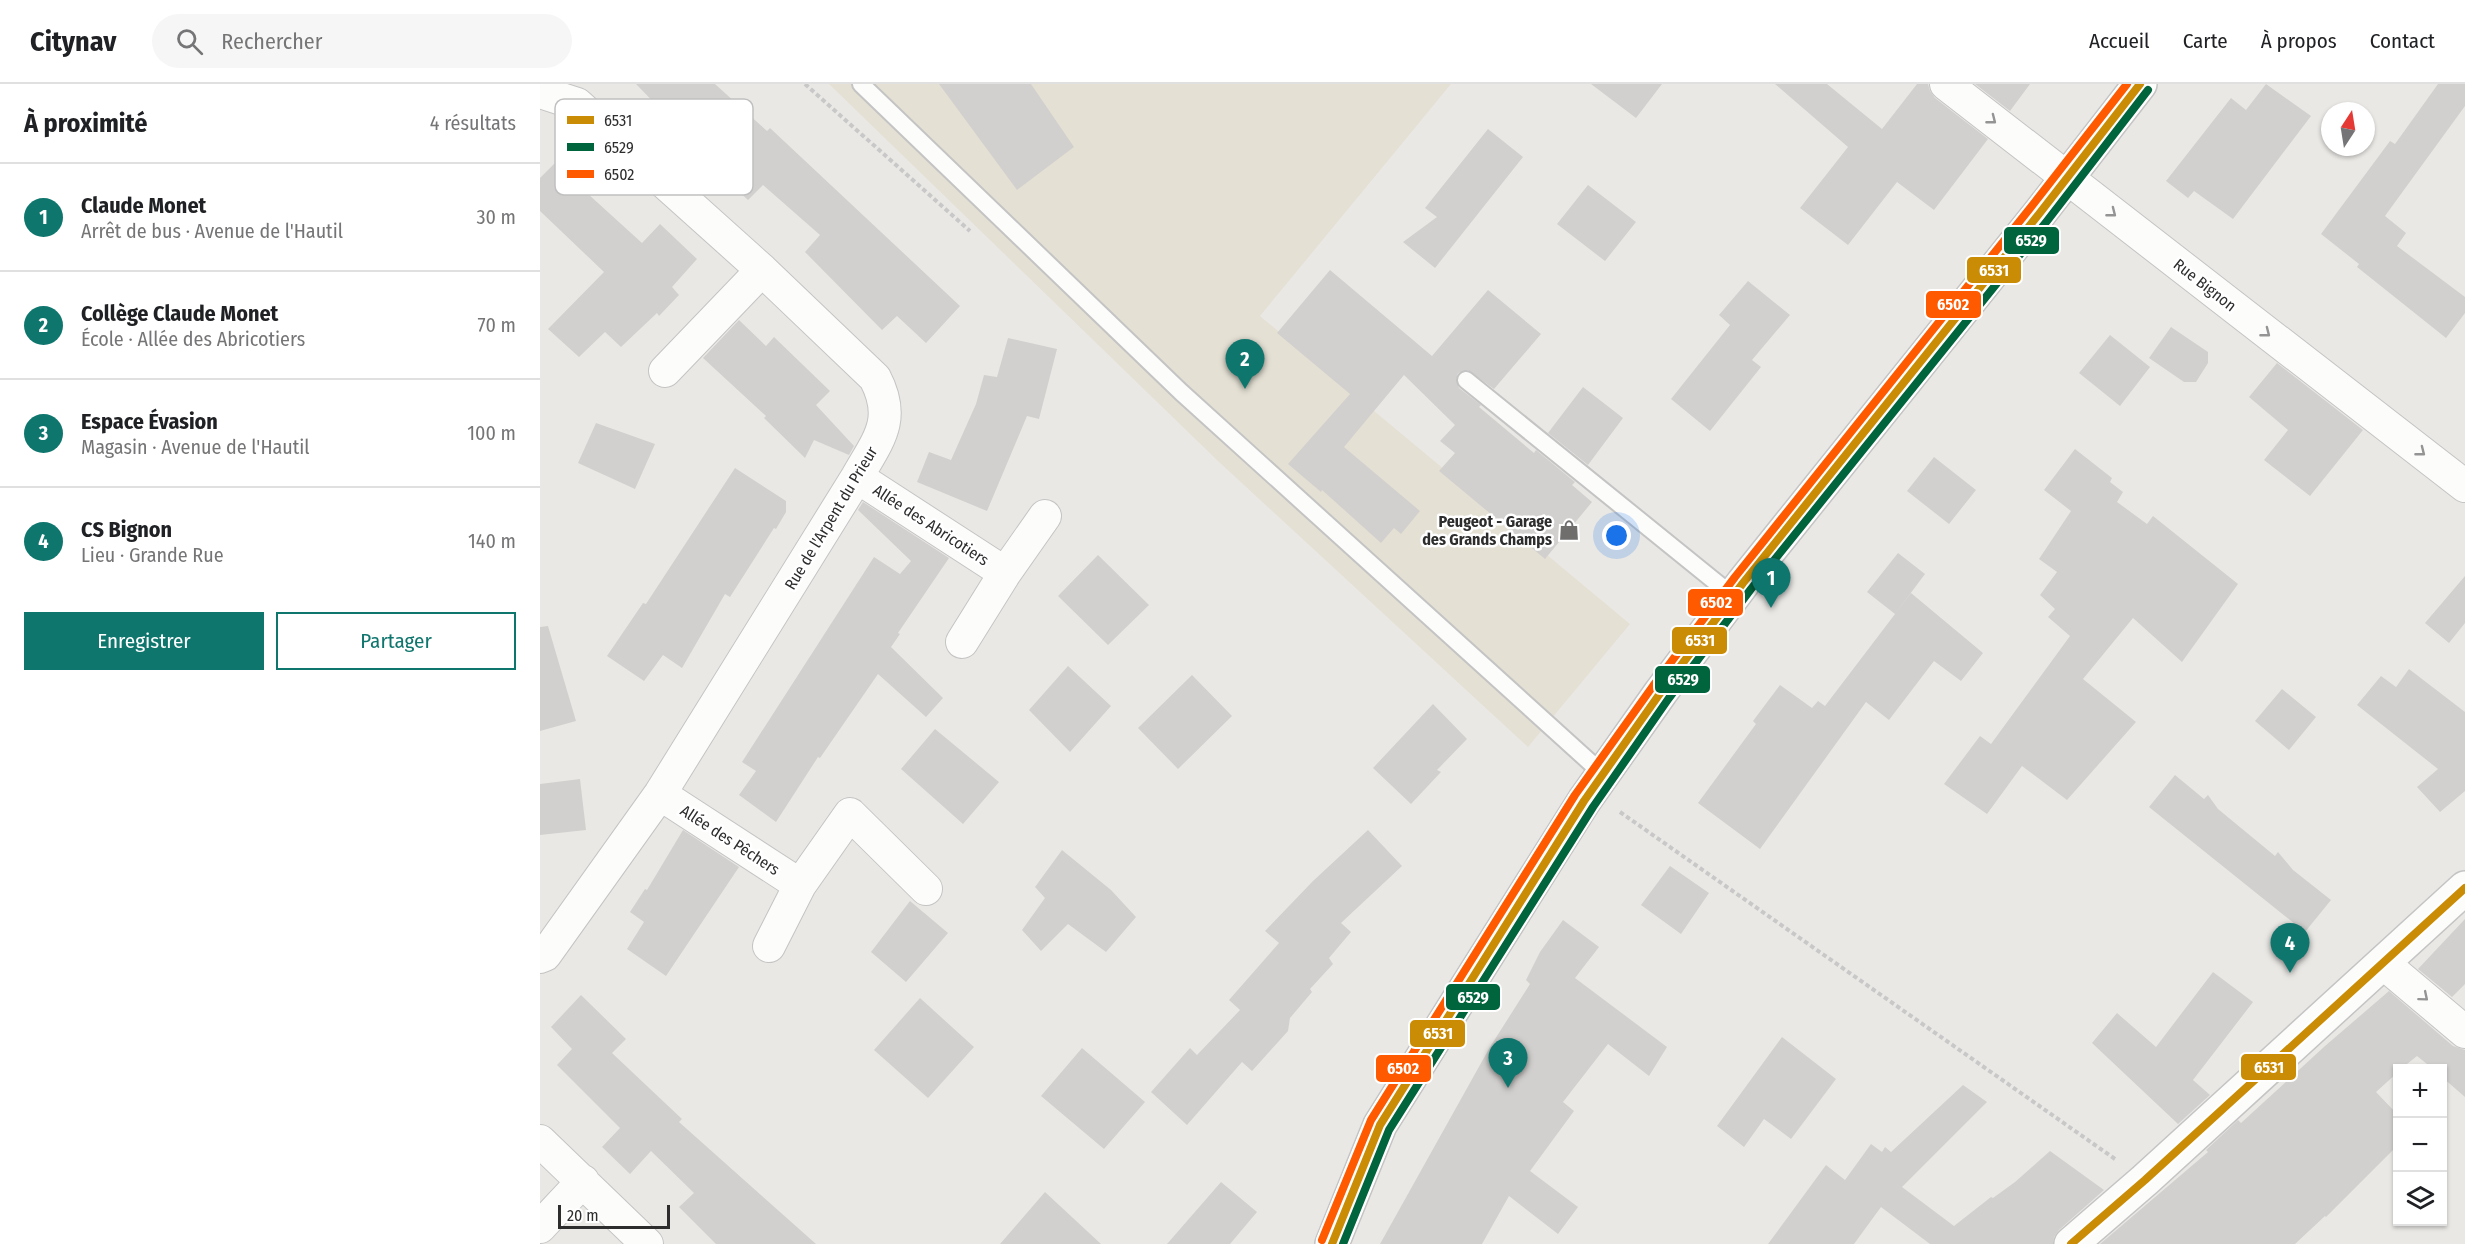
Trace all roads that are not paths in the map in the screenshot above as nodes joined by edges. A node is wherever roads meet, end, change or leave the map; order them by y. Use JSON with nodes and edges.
{"nodes":[{"id":1,"x":861,"y":84,"type":"edge"},
{"id":2,"x":1946,"y":84,"type":"edge"},
{"id":3,"x":2140,"y":84,"type":"edge"},
{"id":4,"x":552,"y":90,"type":"edge"},
{"id":5,"x":568,"y":99,"type":"edge"},
{"id":6,"x":2066,"y":177,"type":"junction"},
{"id":7,"x":678,"y":195,"type":"edge"},
{"id":8,"x":762,"y":270,"type":"junction"},
{"id":9,"x":664,"y":371,"type":"dead end"},
{"id":10,"x":1466,"y":380,"type":"dead end"},
{"id":11,"x":857,"y":477,"type":"junction"},
{"id":12,"x":2465,"y":486,"type":"edge"},
{"id":13,"x":1045,"y":516,"type":"dead end"},
{"id":14,"x":1005,"y":573,"type":"junction"},
{"id":15,"x":1733,"y":596,"type":"junction"},
{"id":16,"x":962,"y":642,"type":"dead end"},
{"id":17,"x":1603,"y":774,"type":"junction"},
{"id":18,"x":660,"y":794,"type":"junction"},
{"id":19,"x":800,"y":885,"type":"junction"},
{"id":20,"x":2465,"y":888,"type":"edge"},
{"id":21,"x":926,"y":889,"type":"dead end"},
{"id":22,"x":769,"y":946,"type":"dead end"},
{"id":23,"x":540,"y":957,"type":"edge"},
{"id":24,"x":2383,"y":963,"type":"junction"},
{"id":25,"x":2465,"y":1032,"type":"edge"},
{"id":26,"x":540,"y":1141,"type":"edge"},
{"id":27,"x":583,"y":1181,"type":"junction"},
{"id":28,"x":540,"y":1227,"type":"edge"},
{"id":29,"x":647,"y":1244,"type":"edge"},
{"id":30,"x":1332,"y":1244,"type":"edge"},
{"id":31,"x":2071,"y":1244,"type":"edge"}],
"edges":[{"from":1,"to":17,"type":"lane"},
{"from":2,"to":6,"type":"street","name":"Rue Bignon","one_way":true},
{"from":3,"to":6,"type":"street"},
{"from":4,"to":5,"type":"street","name":"Rue de l'Arpent du Prieur"},
{"from":6,"to":12,"type":"street","name":"Rue Bignon","one_way":true},
{"from":6,"to":15,"type":"street"},
{"from":7,"to":8,"type":"street","name":"Rue de l'Arpent du Prieur"},
{"from":8,"to":9,"type":"street"},
{"from":8,"to":11,"type":"street","name":"Rue de l'Arpent du Prieur"},
{"from":10,"to":15,"type":"lane"},
{"from":11,"to":14,"type":"street","name":"Allée des Abricotiers"},
{"from":11,"to":18,"type":"street","name":"Rue de l'Arpent du Prieur"},
{"from":13,"to":14,"type":"street","name":"Allée des Abricotiers"},
{"from":14,"to":16,"type":"street","name":"Allée des Abricotiers"},
{"from":15,"to":17,"type":"street"},
{"from":17,"to":30,"type":"street"},
{"from":18,"to":19,"type":"street","name":"Allée des Pêchers"},
{"from":18,"to":23,"type":"street","name":"Rue de l'Arpent du Prieur"},
{"from":19,"to":21,"type":"street"},
{"from":19,"to":22,"type":"street"},
{"from":20,"to":24,"type":"street"},
{"from":24,"to":25,"type":"street","one_way":true},
{"from":24,"to":31,"type":"street"},
{"from":26,"to":27,"type":"street"},
{"from":27,"to":28,"type":"street"},
{"from":27,"to":29,"type":"street"}]}
